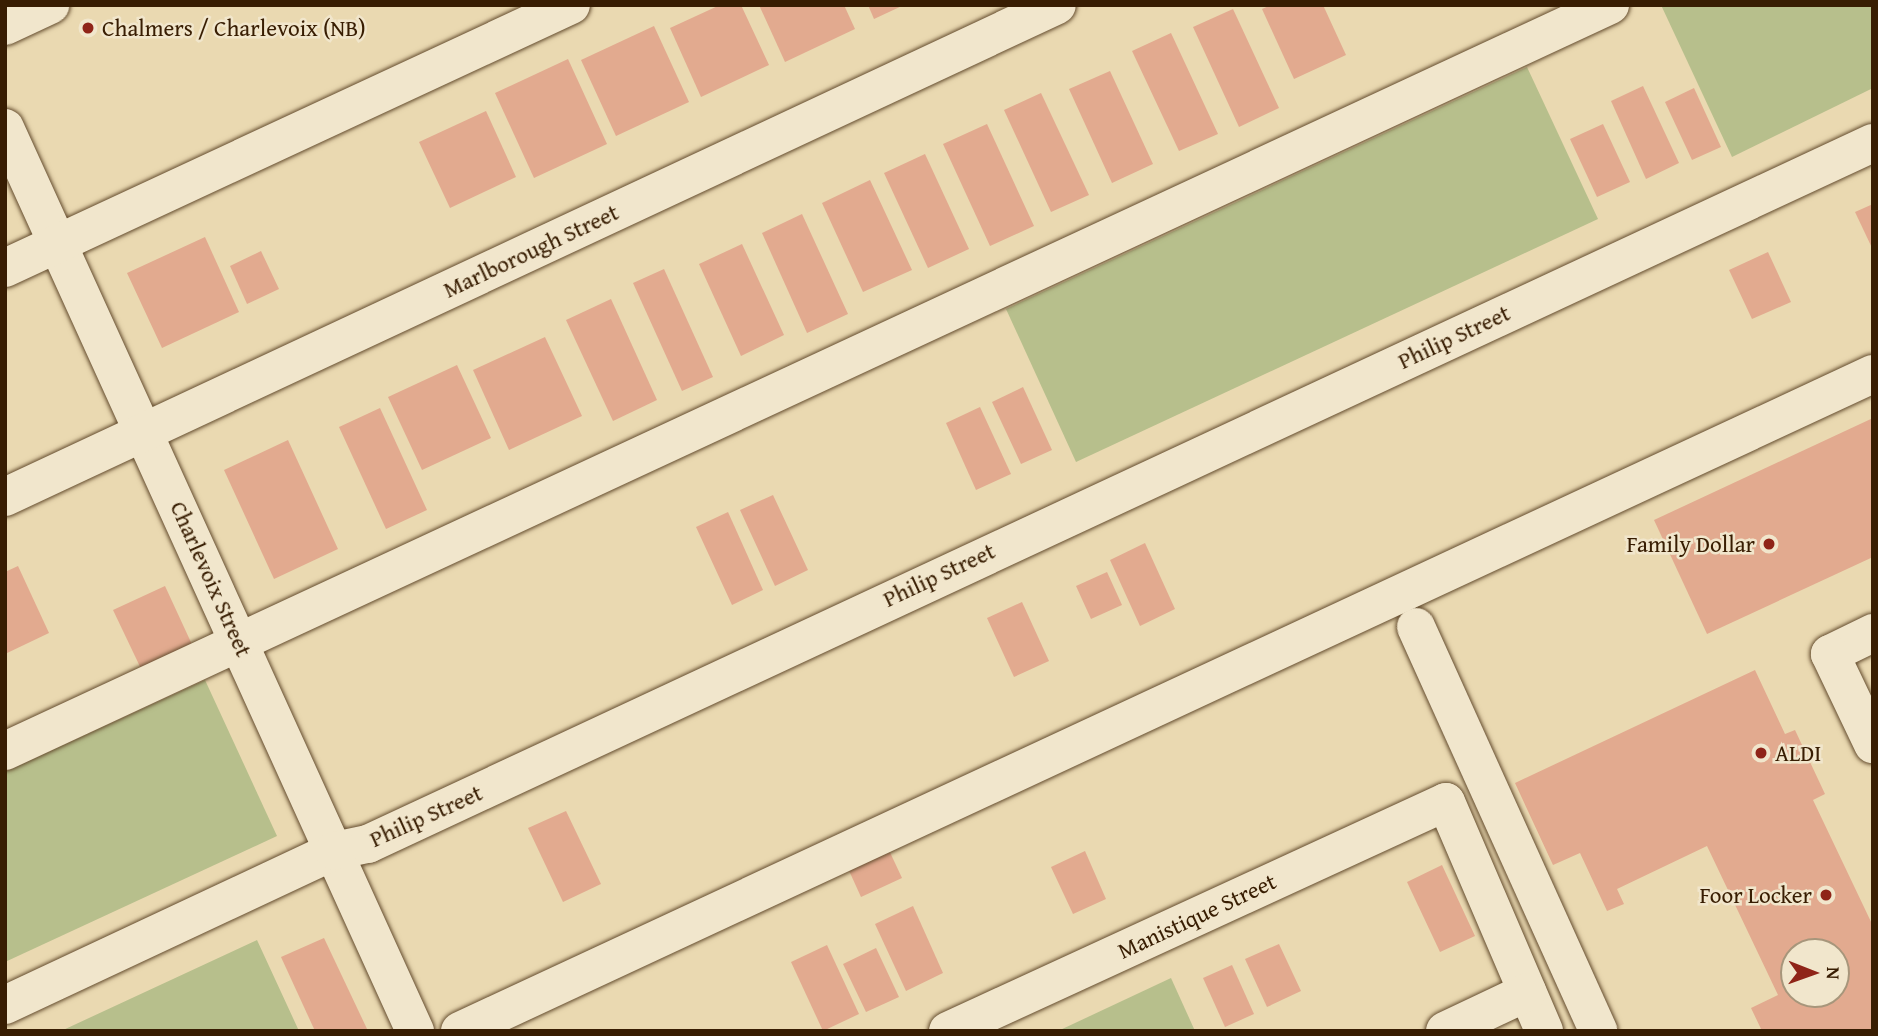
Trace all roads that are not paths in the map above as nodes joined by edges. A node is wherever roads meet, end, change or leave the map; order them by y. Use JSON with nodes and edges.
{"nodes":[{"id":1,"x":50,"y":5,"type":"edge"},
{"id":2,"x":571,"y":5,"type":"edge"},
{"id":3,"x":1057,"y":5,"type":"edge"},
{"id":4,"x":1610,"y":5,"type":"edge"},
{"id":5,"x":5,"y":26,"type":"edge"},
{"id":6,"x":5,"y":128,"type":"edge"},
{"id":7,"x":1873,"y":143,"type":"edge"},
{"id":8,"x":58,"y":244,"type":"junction"},
{"id":9,"x":5,"y":268,"type":"edge"},
{"id":10,"x":1873,"y":374,"type":"edge"},
{"id":11,"x":144,"y":432,"type":"junction"},
{"id":12,"x":5,"y":497,"type":"edge"},
{"id":13,"x":1416,"y":627,"type":"dead end"},
{"id":14,"x":1873,"y":634,"type":"edge"},
{"id":15,"x":239,"y":640,"type":"junction"},
{"id":16,"x":1873,"y":744,"type":"edge"},
{"id":17,"x":5,"y":751,"type":"edge"},
{"id":18,"x":334,"y":851,"type":"junction"},
{"id":19,"x":1527,"y":992,"type":"junction"},
{"id":20,"x":5,"y":1005,"type":"edge"},
{"id":21,"x":415,"y":1031,"type":"edge"},
{"id":22,"x":460,"y":1031,"type":"edge"},
{"id":23,"x":948,"y":1031,"type":"edge"},
{"id":24,"x":1445,"y":1031,"type":"edge"},
{"id":25,"x":1544,"y":1031,"type":"edge"},
{"id":26,"x":1598,"y":1031,"type":"edge"}],
"edges":[{"from":1,"to":5,"type":"street"},
{"from":2,"to":8,"type":"street"},
{"from":3,"to":11,"type":"street","name":"Marlborough Street"},
{"from":4,"to":15,"type":"street"},
{"from":6,"to":8,"type":"street","name":"Charlevoix Street"},
{"from":7,"to":18,"type":"street","name":"Philip Street"},
{"from":8,"to":9,"type":"street"},
{"from":8,"to":11,"type":"street","name":"Charlevoix Street"},
{"from":10,"to":22,"type":"street"},
{"from":11,"to":12,"type":"street","name":"Marlborough Street"},
{"from":11,"to":15,"type":"street","name":"Charlevoix Street"},
{"from":13,"to":26,"type":"street"},
{"from":14,"to":16,"type":"street"},
{"from":15,"to":17,"type":"street"},
{"from":15,"to":18,"type":"street","name":"Charlevoix Street"},
{"from":18,"to":20,"type":"street","name":"Philip Street"},
{"from":18,"to":21,"type":"street","name":"Charlevoix Street"},
{"from":19,"to":23,"type":"street","name":"Manistique Street"},
{"from":19,"to":24,"type":"street"},
{"from":19,"to":25,"type":"street"}]}
